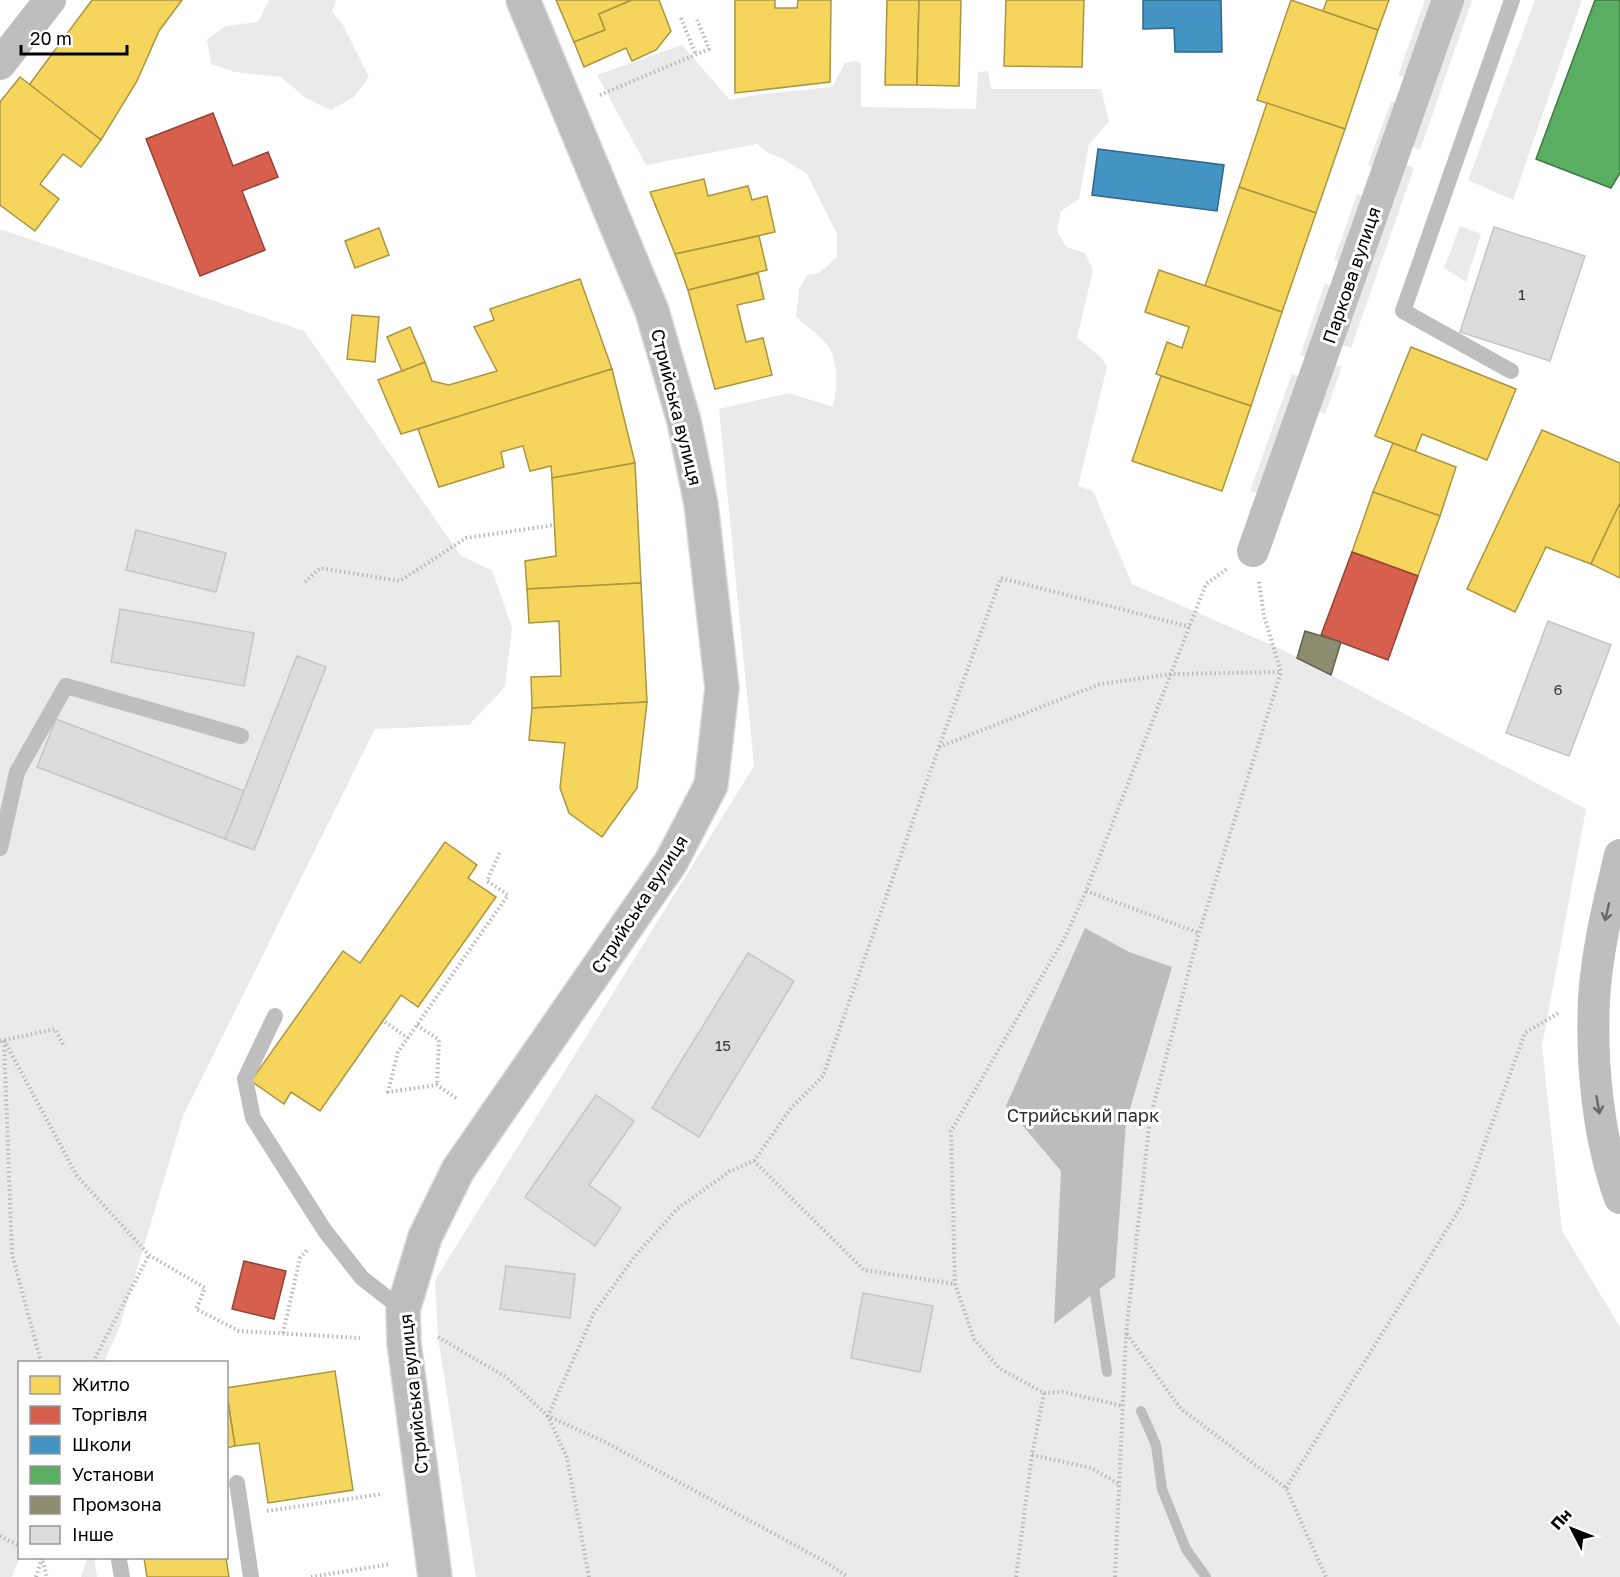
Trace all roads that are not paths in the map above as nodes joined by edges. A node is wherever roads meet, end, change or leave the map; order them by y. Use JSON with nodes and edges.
{"nodes":[{"id":1,"x":50,"y":0,"type":"edge"},
{"id":2,"x":523,"y":0,"type":"edge"},
{"id":3,"x":1448,"y":0,"type":"edge"},
{"id":4,"x":1512,"y":0,"type":"edge"},
{"id":5,"x":11,"y":28,"type":"edge"},
{"id":6,"x":0,"y":64,"type":"edge"},
{"id":7,"x":1511,"y":371,"type":"dead end"},
{"id":8,"x":1253,"y":551,"type":"road end"},
{"id":9,"x":241,"y":736,"type":"dead end"},
{"id":10,"x":0,"y":848,"type":"edge"},
{"id":11,"x":1620,"y":855,"type":"edge"},
{"id":12,"x":275,"y":1016,"type":"dead end"},
{"id":13,"x":1620,"y":1198,"type":"edge"},
{"id":14,"x":403,"y":1310,"type":"junction"},
{"id":15,"x":237,"y":1483,"type":"dead end"},
{"id":16,"x":119,"y":1560,"type":"dead end"},
{"id":17,"x":122,"y":1577,"type":"edge"},
{"id":18,"x":252,"y":1577,"type":"edge"},
{"id":19,"x":435,"y":1577,"type":"edge"}],
"edges":[{"from":1,"to":5,"type":"street"},
{"from":2,"to":14,"type":"main road","name":"Стрийська вулиця"},
{"from":3,"to":8,"type":"street","name":"Паркова вулиця"},
{"from":4,"to":7,"type":"lane"},
{"from":5,"to":6,"type":"street"},
{"from":9,"to":10,"type":"lane"},
{"from":11,"to":13,"type":"street","one_way":true},
{"from":12,"to":14,"type":"lane"},
{"from":14,"to":19,"type":"main road","name":"Стрийська вулиця"},
{"from":15,"to":18,"type":"lane"},
{"from":16,"to":17,"type":"lane"}]}
